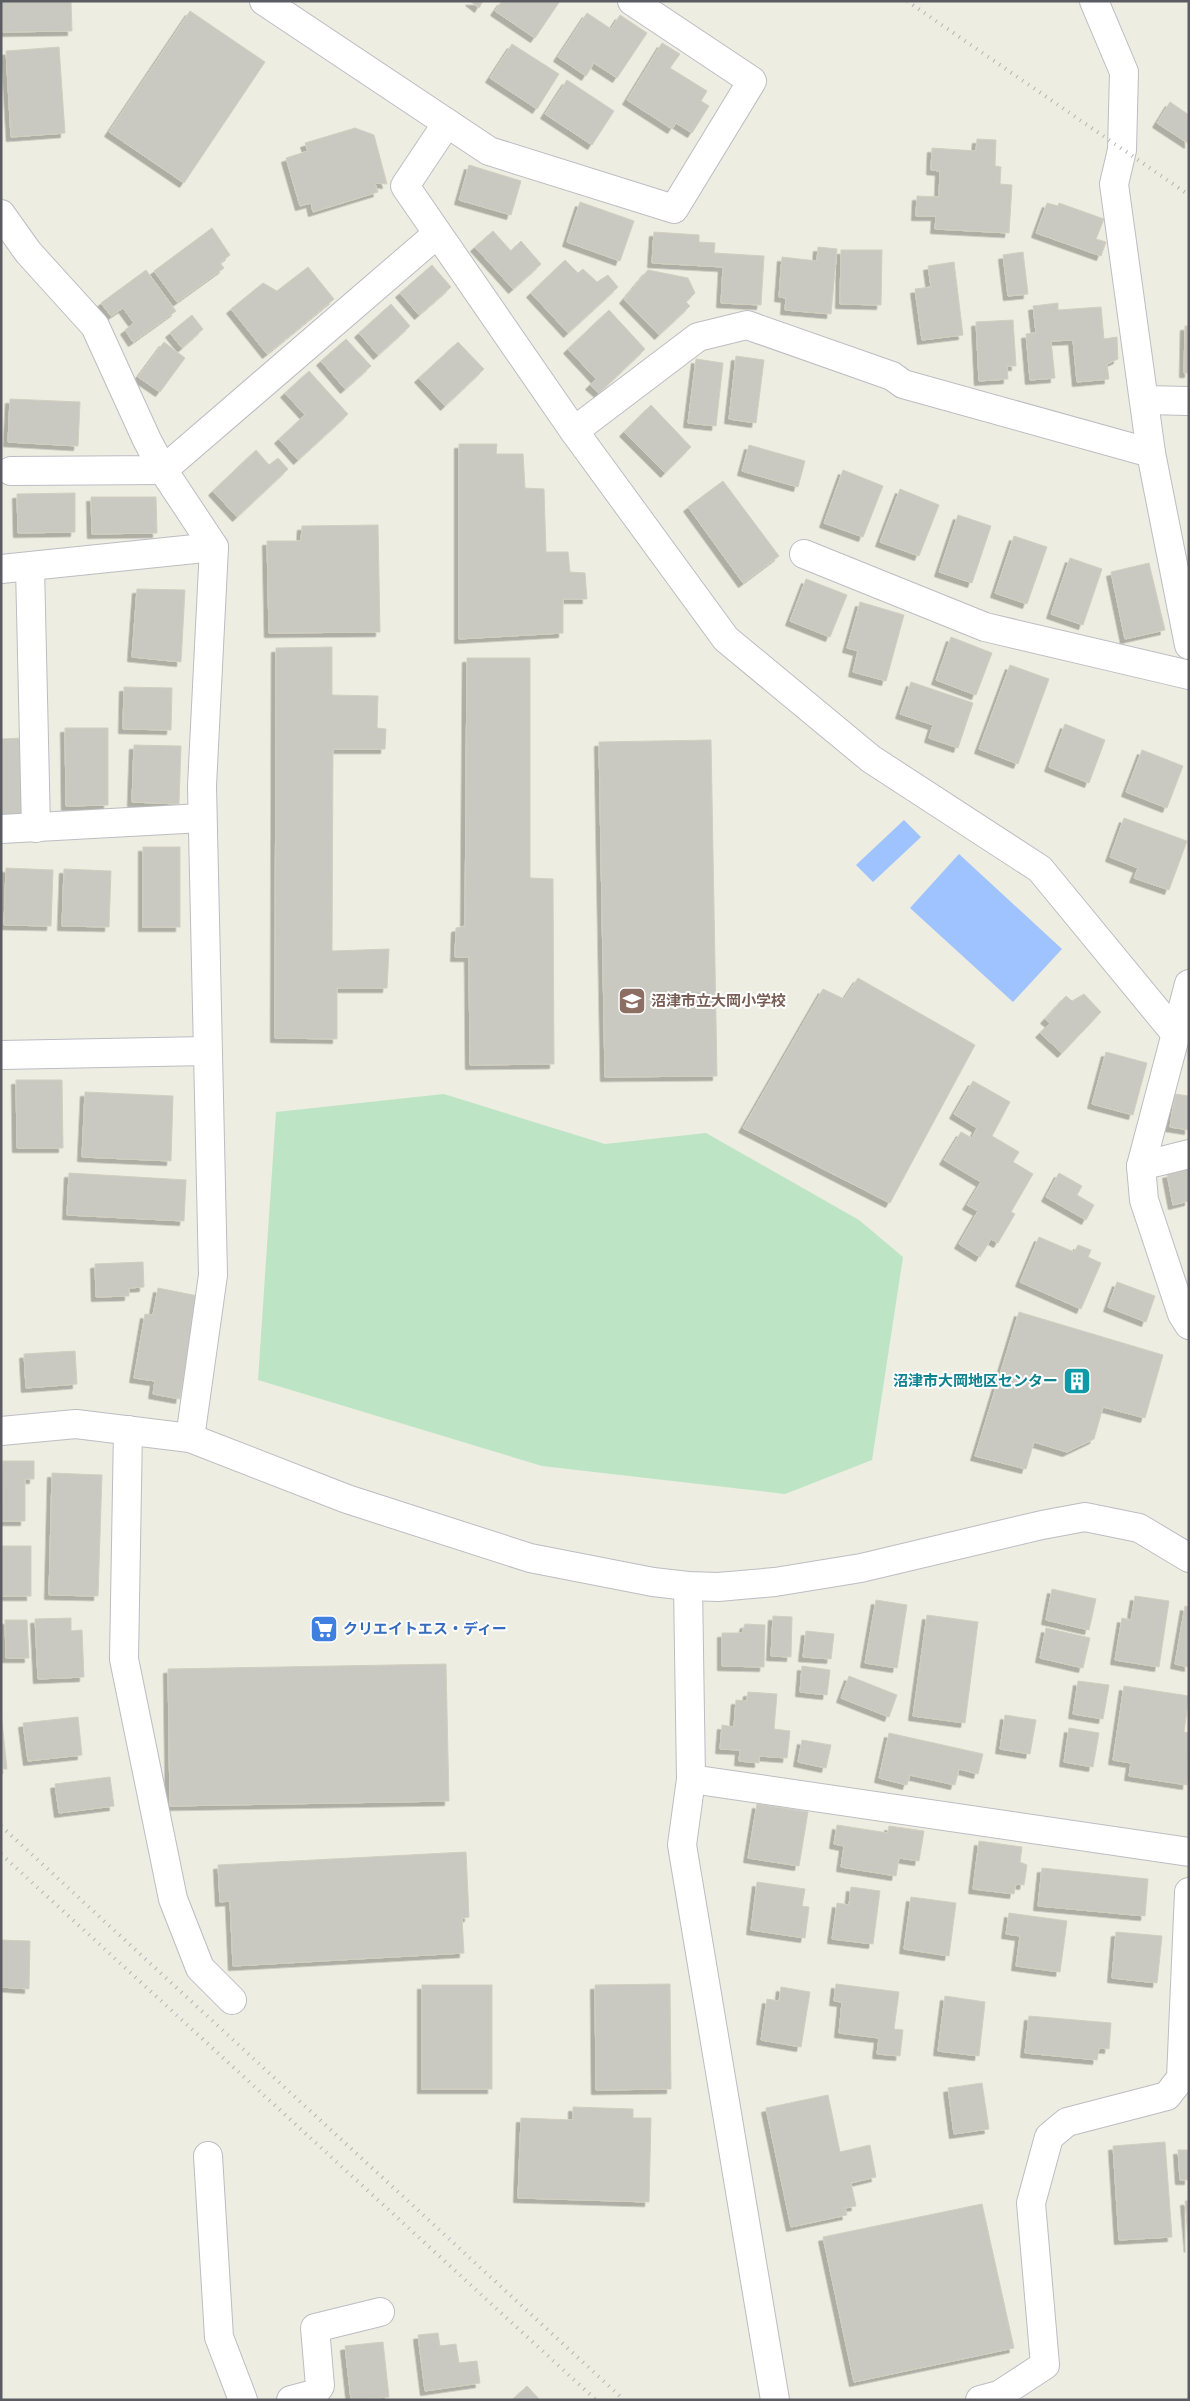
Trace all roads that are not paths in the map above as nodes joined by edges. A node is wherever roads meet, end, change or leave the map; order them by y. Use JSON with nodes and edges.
{"nodes":[{"id":1,"x":264,"y":1,"type":"edge"},
{"id":2,"x":632,"y":1,"type":"edge"},
{"id":3,"x":1094,"y":1,"type":"edge"},
{"id":4,"x":447,"y":123,"type":"junction"},
{"id":5,"x":1,"y":214,"type":"edge"},
{"id":6,"x":437,"y":234,"type":"junction"},
{"id":7,"x":1,"y":251,"type":"edge"},
{"id":8,"x":28,"y":252,"type":"junction"},
{"id":9,"x":1145,"y":400,"type":"junction"},
{"id":10,"x":1189,"y":401,"type":"edge"},
{"id":11,"x":574,"y":431,"type":"junction"},
{"id":12,"x":1152,"y":453,"type":"junction"},
{"id":13,"x":164,"y":470,"type":"junction"},
{"id":14,"x":11,"y":471,"type":"dead end"},
{"id":15,"x":214,"y":547,"type":"junction"},
{"id":16,"x":804,"y":554,"type":"dead end"},
{"id":17,"x":30,"y":567,"type":"junction"},
{"id":18,"x":1,"y":569,"type":"edge"},
{"id":19,"x":1188,"y":637,"type":"edge"},
{"id":20,"x":1189,"y":675,"type":"edge"},
{"id":21,"x":202,"y":818,"type":"junction"},
{"id":22,"x":36,"y":828,"type":"junction"},
{"id":23,"x":1,"y":829,"type":"edge"},
{"id":24,"x":1189,"y":984,"type":"edge"},
{"id":25,"x":1175,"y":1033,"type":"junction"},
{"id":26,"x":207,"y":1051,"type":"junction"},
{"id":27,"x":1,"y":1055,"type":"edge"},
{"id":28,"x":1189,"y":1154,"type":"edge"},
{"id":29,"x":1141,"y":1166,"type":"junction"},
{"id":30,"x":1189,"y":1325,"type":"edge"},
{"id":31,"x":128,"y":1430,"type":"junction"},
{"id":32,"x":1,"y":1431,"type":"edge"},
{"id":33,"x":190,"y":1438,"type":"junction"},
{"id":34,"x":1189,"y":1558,"type":"edge"},
{"id":35,"x":688,"y":1586,"type":"junction"},
{"id":36,"x":691,"y":1779,"type":"junction"},
{"id":37,"x":1189,"y":1852,"type":"edge"},
{"id":38,"x":1189,"y":1892,"type":"edge"},
{"id":39,"x":232,"y":2000,"type":"dead end"},
{"id":40,"x":1186,"y":2020,"type":"edge"},
{"id":41,"x":208,"y":2156,"type":"dead end"},
{"id":42,"x":380,"y":2312,"type":"dead end"},
{"id":43,"x":243,"y":2400,"type":"edge"},
{"id":44,"x":291,"y":2400,"type":"edge"},
{"id":45,"x":775,"y":2400,"type":"edge"},
{"id":46,"x":980,"y":2400,"type":"edge"}],
"edges":[{"from":1,"to":4,"type":"street"},
{"from":2,"to":4,"type":"street"},
{"from":3,"to":9,"type":"street"},
{"from":4,"to":6,"type":"street"},
{"from":5,"to":8,"type":"street"},
{"from":6,"to":11,"type":"street"},
{"from":6,"to":13,"type":"street"},
{"from":7,"to":8,"type":"street"},
{"from":8,"to":13,"type":"street"},
{"from":9,"to":10,"type":"street"},
{"from":9,"to":12,"type":"street"},
{"from":11,"to":12,"type":"street"},
{"from":11,"to":25,"type":"street"},
{"from":12,"to":19,"type":"street"},
{"from":13,"to":14,"type":"street"},
{"from":13,"to":15,"type":"street"},
{"from":15,"to":17,"type":"street"},
{"from":15,"to":21,"type":"street"},
{"from":16,"to":20,"type":"street"},
{"from":17,"to":18,"type":"street"},
{"from":17,"to":22,"type":"street"},
{"from":21,"to":22,"type":"street"},
{"from":21,"to":26,"type":"street"},
{"from":22,"to":23,"type":"street"},
{"from":24,"to":25,"type":"street"},
{"from":25,"to":29,"type":"street"},
{"from":26,"to":27,"type":"street"},
{"from":26,"to":33,"type":"street"},
{"from":28,"to":29,"type":"street"},
{"from":29,"to":30,"type":"street"},
{"from":31,"to":32,"type":"street"},
{"from":31,"to":33,"type":"street"},
{"from":31,"to":39,"type":"street"},
{"from":33,"to":35,"type":"street"},
{"from":34,"to":35,"type":"street"},
{"from":35,"to":36,"type":"street"},
{"from":36,"to":37,"type":"street"},
{"from":36,"to":45,"type":"street"},
{"from":38,"to":40,"type":"street"},
{"from":40,"to":46,"type":"street"},
{"from":41,"to":43,"type":"street"},
{"from":42,"to":44,"type":"street"}]}
